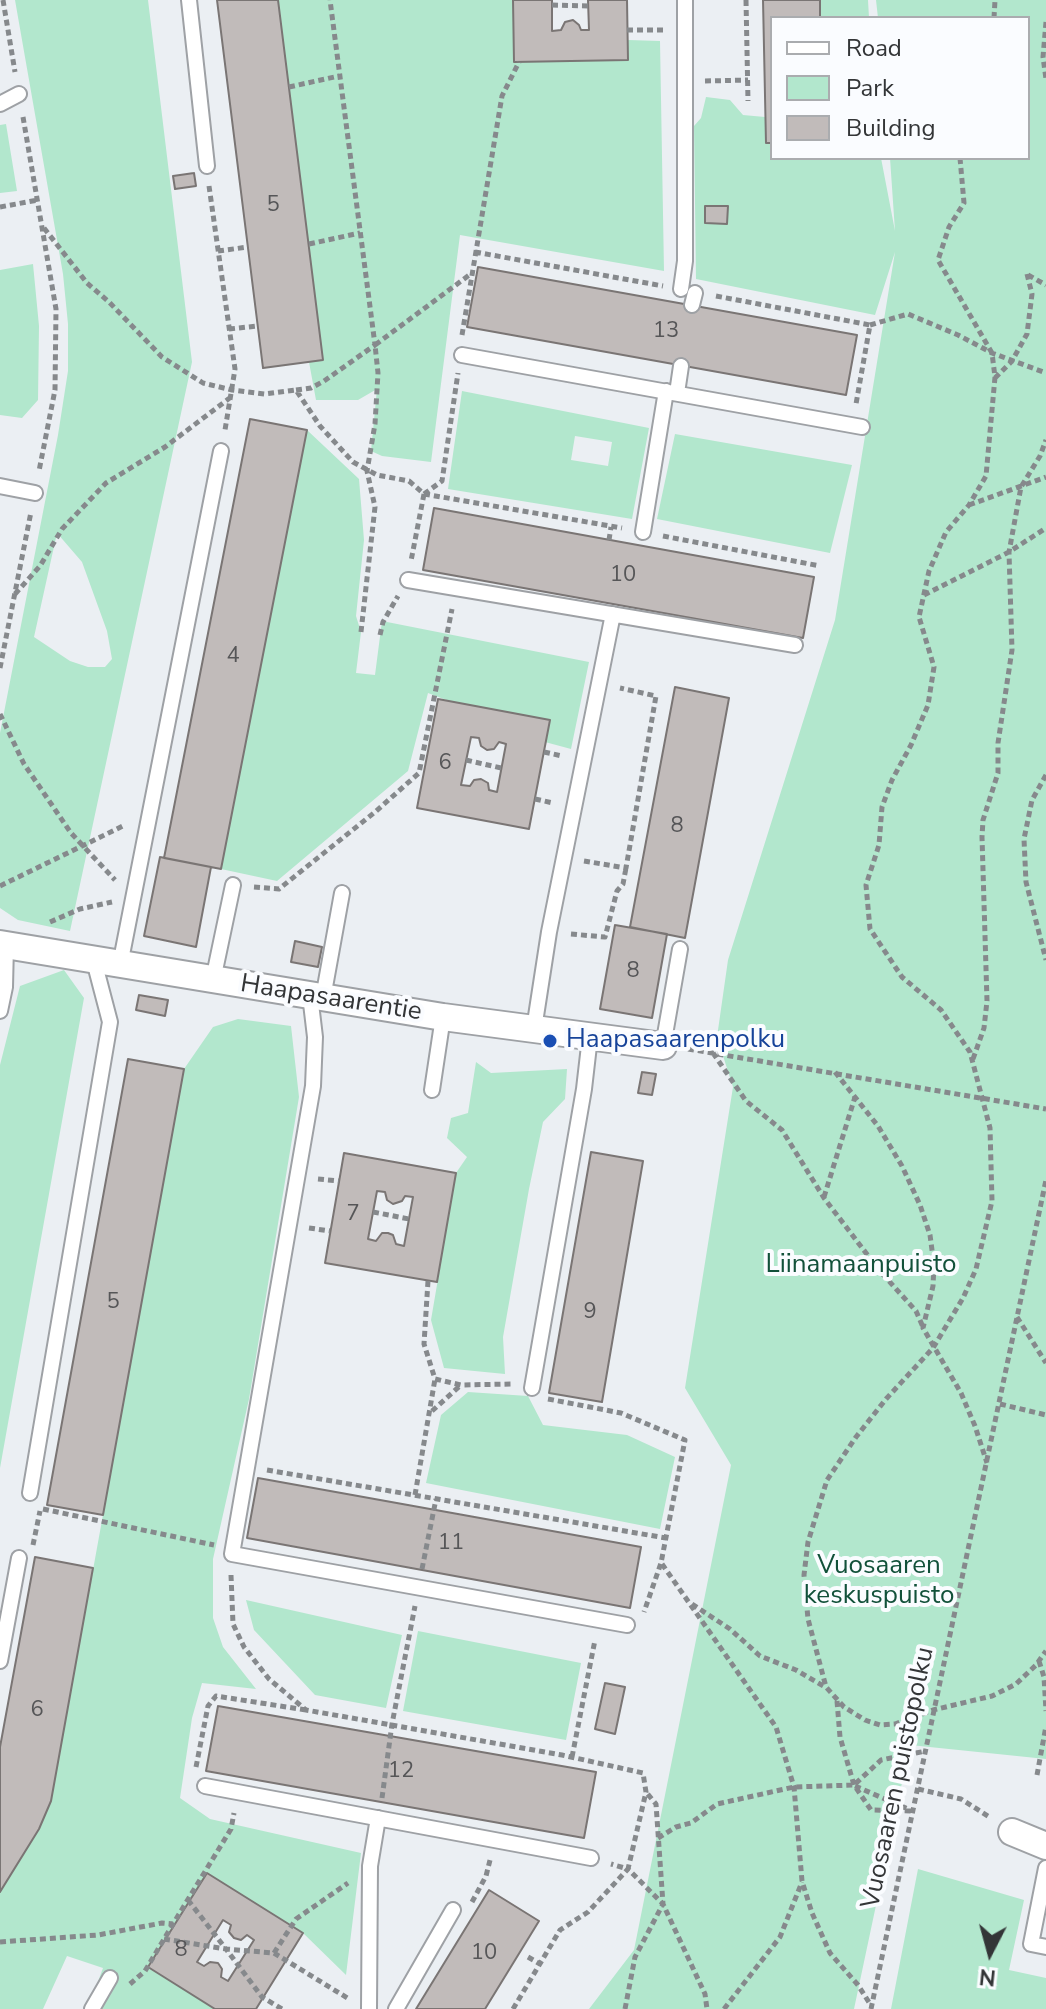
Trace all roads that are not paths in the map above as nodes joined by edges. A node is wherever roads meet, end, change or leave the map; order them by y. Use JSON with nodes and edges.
{"nodes":[{"id":1,"x":189,"y":0,"type":"edge"},
{"id":2,"x":685,"y":0,"type":"edge"},
{"id":3,"x":19,"y":94,"type":"dead end"},
{"id":4,"x":0,"y":104,"type":"edge"},
{"id":5,"x":207,"y":166,"type":"road end"},
{"id":6,"x":690,"y":296,"type":"dead end"},
{"id":7,"x":462,"y":355,"type":"road end"},
{"id":8,"x":681,"y":366,"type":"dead end"},
{"id":9,"x":671,"y":392,"type":"junction"},
{"id":10,"x":862,"y":427,"type":"dead end"},
{"id":11,"x":221,"y":451,"type":"road end"},
{"id":12,"x":0,"y":486,"type":"edge"},
{"id":13,"x":35,"y":493,"type":"road end"},
{"id":14,"x":643,"y":532,"type":"dead end"},
{"id":15,"x":408,"y":580,"type":"road end"},
{"id":16,"x":613,"y":614,"type":"junction"},
{"id":17,"x":795,"y":645,"type":"dead end"},
{"id":18,"x":233,"y":885,"type":"road end"},
{"id":19,"x":342,"y":893,"type":"dead end"},
{"id":20,"x":3,"y":944,"type":"edge"},
{"id":21,"x":680,"y":949,"type":"dead end"},
{"id":22,"x":107,"y":963,"type":"junction"},
{"id":23,"x":213,"y":980,"type":"junction"},
{"id":24,"x":316,"y":996,"type":"junction"},
{"id":25,"x":0,"y":1011,"type":"edge"},
{"id":26,"x":443,"y":1017,"type":"junction"},
{"id":27,"x":534,"y":1029,"type":"junction"},
{"id":28,"x":590,"y":1037,"type":"junction"},
{"id":29,"x":663,"y":1046,"type":"joint"},
{"id":30,"x":432,"y":1090,"type":"dead end"},
{"id":31,"x":532,"y":1384,"type":"road end"},
{"id":32,"x":30,"y":1493,"type":"road end"},
{"id":33,"x":19,"y":1558,"type":"road end"},
{"id":34,"x":627,"y":1625,"type":"road end"},
{"id":35,"x":0,"y":1661,"type":"edge"},
{"id":36,"x":205,"y":1786,"type":"road end"},
{"id":37,"x":378,"y":1818,"type":"junction"},
{"id":38,"x":1012,"y":1832,"type":"road end"},
{"id":39,"x":1046,"y":1846,"type":"edge"},
{"id":40,"x":591,"y":1858,"type":"road end"},
{"id":41,"x":1046,"y":1868,"type":"edge"},
{"id":42,"x":453,"y":1910,"type":"road end"},
{"id":43,"x":1046,"y":1947,"type":"edge"},
{"id":44,"x":107,"y":1984,"type":"road end"},
{"id":45,"x":92,"y":2009,"type":"edge"},
{"id":46,"x":369,"y":2009,"type":"edge"},
{"id":47,"x":396,"y":2009,"type":"edge"}],
"edges":[{"from":1,"to":5,"type":"lane"},
{"from":2,"to":6,"type":"lane"},
{"from":3,"to":4,"type":"lane"},
{"from":7,"to":9,"type":"lane"},
{"from":8,"to":9,"type":"lane"},
{"from":9,"to":10,"type":"lane"},
{"from":9,"to":14,"type":"lane"},
{"from":11,"to":22,"type":"lane"},
{"from":12,"to":13,"type":"lane"},
{"from":15,"to":16,"type":"lane"},
{"from":16,"to":17,"type":"lane"},
{"from":16,"to":27,"type":"lane"},
{"from":18,"to":23,"type":"lane"},
{"from":19,"to":24,"type":"lane"},
{"from":20,"to":22,"type":"street","name":"Haapasaarentie"},
{"from":20,"to":25,"type":"lane"},
{"from":21,"to":29,"type":"lane"},
{"from":22,"to":23,"type":"street","name":"Haapasaarentie"},
{"from":22,"to":32,"type":"lane"},
{"from":23,"to":24,"type":"street","name":"Haapasaarentie"},
{"from":24,"to":26,"type":"street","name":"Haapasaarentie"},
{"from":24,"to":34,"type":"lane"},
{"from":26,"to":27,"type":"street","name":"Haapasaarentie"},
{"from":26,"to":30,"type":"lane"},
{"from":27,"to":28,"type":"street","name":"Haapasaarentie"},
{"from":28,"to":29,"type":"street","name":"Haapasaarentie"},
{"from":28,"to":31,"type":"lane"},
{"from":33,"to":35,"type":"lane"},
{"from":36,"to":37,"type":"lane"},
{"from":37,"to":40,"type":"lane"},
{"from":37,"to":46,"type":"lane"},
{"from":38,"to":39,"type":"street"},
{"from":41,"to":43,"type":"lane"},
{"from":42,"to":47,"type":"lane"},
{"from":44,"to":45,"type":"lane"}]}
